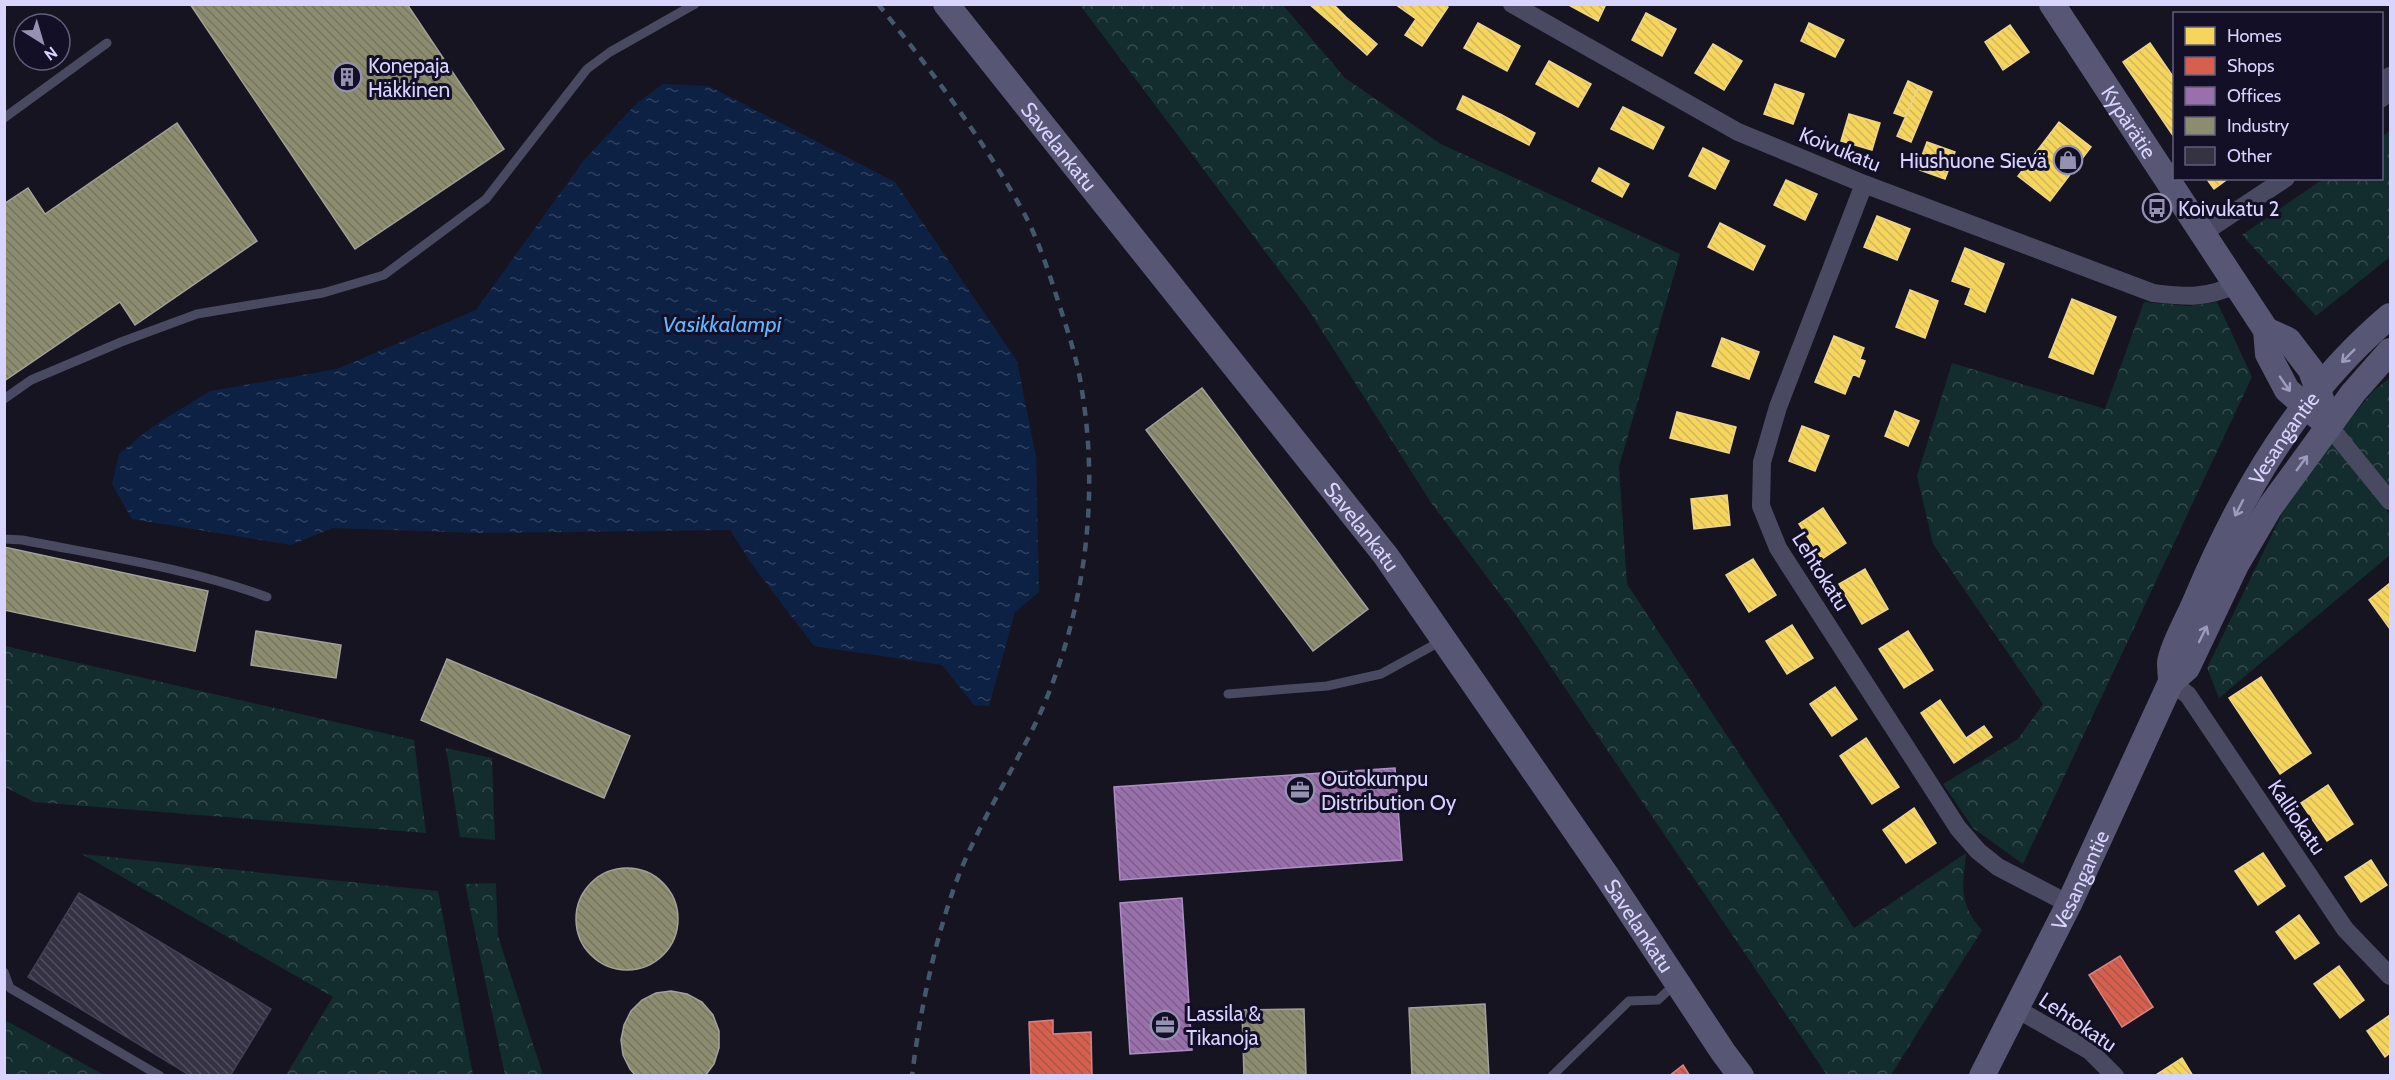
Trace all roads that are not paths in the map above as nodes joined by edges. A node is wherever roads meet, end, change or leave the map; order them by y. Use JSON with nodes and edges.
{"nodes":[{"id":1,"x":695,"y":4,"type":"edge"},
{"id":2,"x":946,"y":4,"type":"edge"},
{"id":3,"x":1512,"y":4,"type":"edge"},
{"id":4,"x":2052,"y":4,"type":"edge"},
{"id":5,"x":107,"y":43,"type":"dead end"},
{"id":6,"x":2391,"y":76,"type":"edge"},
{"id":7,"x":2383,"y":96,"type":"edge"},
{"id":8,"x":4,"y":118,"type":"edge"},
{"id":9,"x":2283,"y":180,"type":"edge"},
{"id":10,"x":1864,"y":184,"type":"junction"},
{"id":11,"x":2203,"y":233,"type":"junction"},
{"id":12,"x":2238,"y":284,"type":"junction"},
{"id":13,"x":2391,"y":316,"type":"edge"},
{"id":14,"x":2391,"y":351,"type":"edge"},
{"id":15,"x":2311,"y":397,"type":"junction"},
{"id":16,"x":4,"y":399,"type":"edge"},
{"id":17,"x":2329,"y":426,"type":"junction"},
{"id":18,"x":2391,"y":501,"type":"edge"},
{"id":19,"x":4,"y":539,"type":"edge"},
{"id":20,"x":267,"y":597,"type":"dead end"},
{"id":21,"x":1444,"y":639,"type":"junction"},
{"id":22,"x":2171,"y":682,"type":"junction"},
{"id":23,"x":1228,"y":694,"type":"dead end"},
{"id":24,"x":2069,"y":904,"type":"junction"},
{"id":25,"x":4,"y":972,"type":"edge"},
{"id":26,"x":2391,"y":976,"type":"edge"},
{"id":27,"x":1677,"y":982,"type":"junction"},
{"id":28,"x":2015,"y":1008,"type":"junction"},
{"id":29,"x":160,"y":1076,"type":"edge"},
{"id":30,"x":1552,"y":1076,"type":"edge"},
{"id":31,"x":1741,"y":1076,"type":"edge"},
{"id":32,"x":1982,"y":1076,"type":"edge"},
{"id":33,"x":2115,"y":1076,"type":"edge"}],
"edges":[{"from":1,"to":16,"type":"lane"},
{"from":2,"to":21,"type":"main road","name":"Savelankatu"},
{"from":3,"to":10,"type":"street","name":"Koivukatu"},
{"from":4,"to":11,"type":"main road","name":"Kypärätie"},
{"from":5,"to":8,"type":"lane"},
{"from":6,"to":7,"type":"street"},
{"from":9,"to":11,"type":"street"},
{"from":10,"to":12,"type":"street","name":"Koivukatu"},
{"from":10,"to":24,"type":"street","name":"Lehtokatu"},
{"from":11,"to":12,"type":"main road","name":"Kypärätie"},
{"from":12,"to":15,"type":"main road","name":"Kypärätie"},
{"from":13,"to":15,"type":"main road","name":"Vesangantie","one_way":true},
{"from":14,"to":17,"type":"main road","name":"Vesangantie"},
{"from":15,"to":17,"type":"main road","name":"Kypärätie"},
{"from":15,"to":22,"type":"main road","name":"Vesangantie","one_way":true},
{"from":17,"to":18,"type":"street","name":"Kypärätie"},
{"from":22,"to":17,"type":"main road","name":"Vesangantie","one_way":true},
{"from":19,"to":20,"type":"lane"},
{"from":21,"to":23,"type":"lane"},
{"from":21,"to":27,"type":"main road","name":"Savelankatu"},
{"from":22,"to":24,"type":"main road","name":"Vesangantie"},
{"from":22,"to":26,"type":"street","name":"Kalliokatu"},
{"from":24,"to":28,"type":"main road","name":"Vesangantie"},
{"from":25,"to":29,"type":"lane"},
{"from":27,"to":30,"type":"lane"},
{"from":27,"to":31,"type":"main road","name":"Savelankatu"},
{"from":28,"to":32,"type":"main road","name":"Vesangantie"},
{"from":28,"to":33,"type":"street","name":"Lehtokatu"}]}
